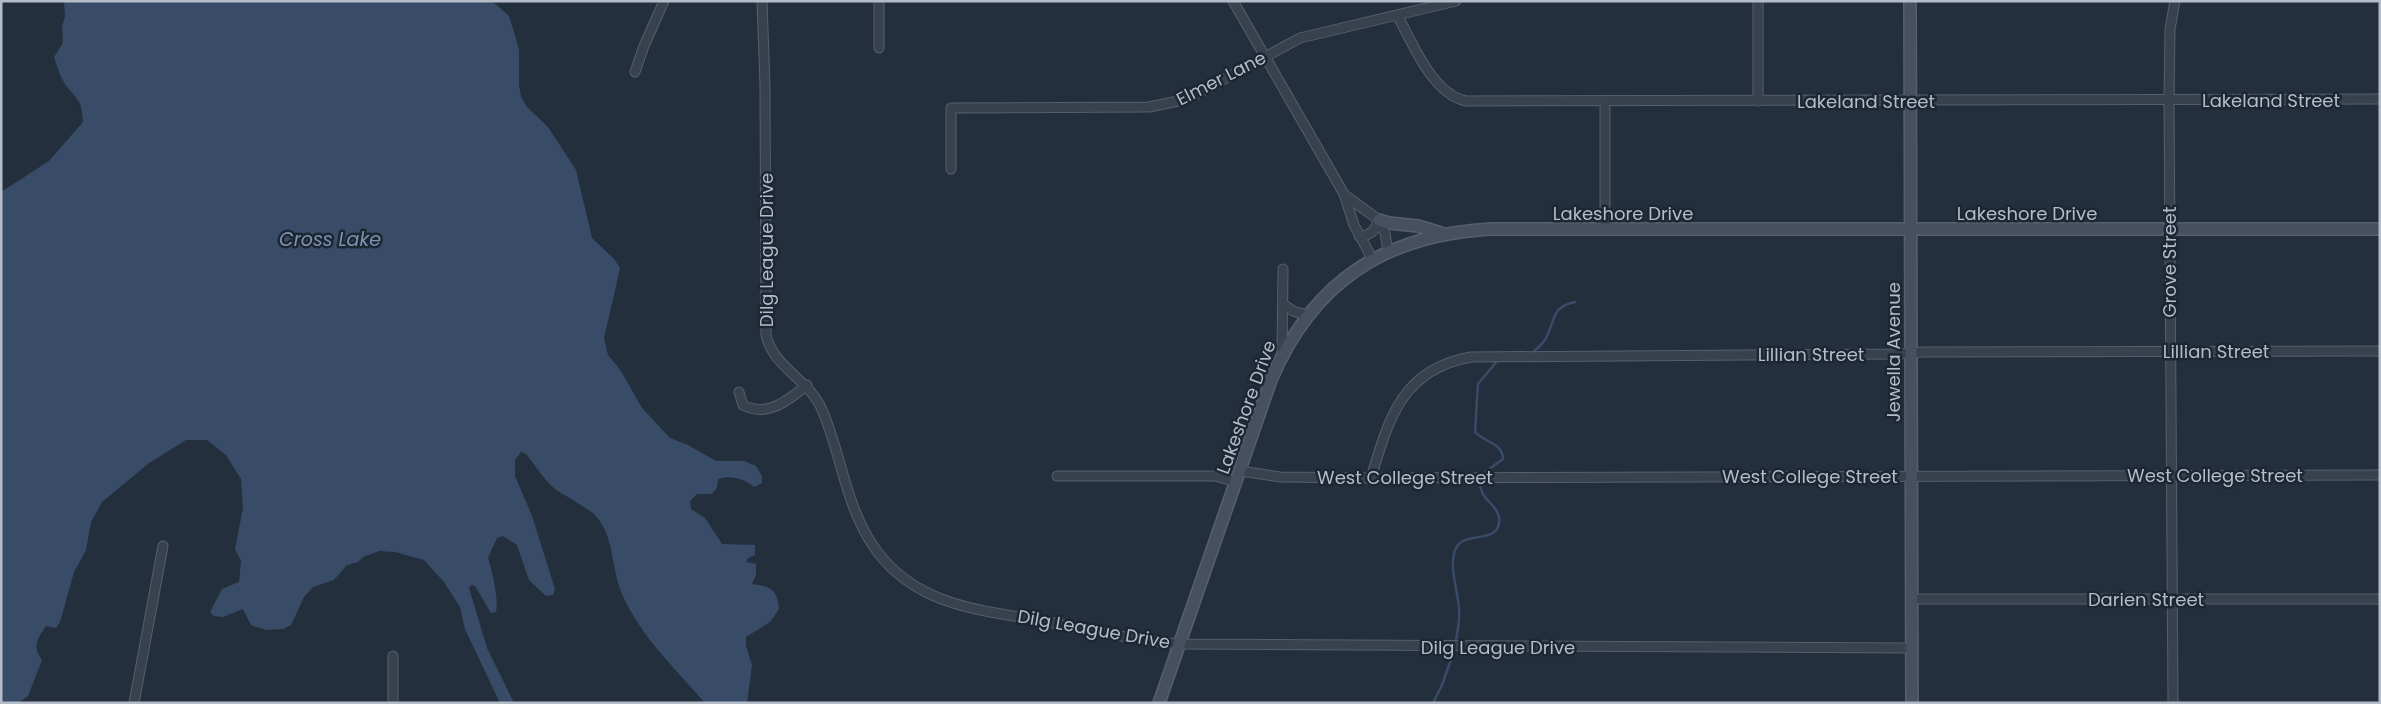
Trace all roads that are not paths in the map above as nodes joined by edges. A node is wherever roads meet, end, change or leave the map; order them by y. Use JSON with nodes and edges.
{"nodes":[{"id":1,"x":664,"y":1,"type":"edge"},
{"id":2,"x":762,"y":1,"type":"edge"},
{"id":3,"x":879,"y":1,"type":"edge"},
{"id":4,"x":1233,"y":1,"type":"edge"},
{"id":5,"x":1456,"y":1,"type":"edge"},
{"id":6,"x":1758,"y":1,"type":"edge"},
{"id":7,"x":1910,"y":1,"type":"edge"},
{"id":8,"x":2175,"y":1,"type":"edge"},
{"id":9,"x":1397,"y":14,"type":"junction"},
{"id":10,"x":879,"y":48,"type":"dead end"},
{"id":11,"x":1265,"y":56,"type":"junction"},
{"id":12,"x":635,"y":72,"type":"dead end"},
{"id":13,"x":2380,"y":100,"type":"edge"},
{"id":14,"x":1605,"y":101,"type":"junction"},
{"id":15,"x":1758,"y":101,"type":"junction"},
{"id":16,"x":1910,"y":101,"type":"junction"},
{"id":17,"x":2169,"y":101,"type":"junction"},
{"id":18,"x":951,"y":169,"type":"dead end"},
{"id":19,"x":1344,"y":194,"type":"junction"},
{"id":20,"x":1374,"y":217,"type":"junction"},
{"id":21,"x":1354,"y":225,"type":"junction"},
{"id":22,"x":2380,"y":229,"type":"edge"},
{"id":23,"x":1605,"y":230,"type":"junction"},
{"id":24,"x":2169,"y":230,"type":"junction"},
{"id":25,"x":1910,"y":231,"type":"junction"},
{"id":26,"x":1443,"y":234,"type":"junction"},
{"id":27,"x":1359,"y":236,"type":"junction"},
{"id":28,"x":1388,"y":252,"type":"junction"},
{"id":29,"x":1373,"y":260,"type":"junction"},
{"id":30,"x":1283,"y":269,"type":"dead end"},
{"id":31,"x":1283,"y":304,"type":"junction"},
{"id":32,"x":1307,"y":315,"type":"junction"},
{"id":33,"x":2170,"y":351,"type":"junction"},
{"id":34,"x":2380,"y":351,"type":"edge"},
{"id":35,"x":1911,"y":352,"type":"junction"},
{"id":36,"x":1282,"y":354,"type":"junction"},
{"id":37,"x":807,"y":385,"type":"junction"},
{"id":38,"x":739,"y":392,"type":"dead end"},
{"id":39,"x":2380,"y":475,"type":"edge"},
{"id":40,"x":1057,"y":476,"type":"dead end"},
{"id":41,"x":1239,"y":476,"type":"junction"},
{"id":42,"x":1911,"y":476,"type":"junction"},
{"id":43,"x":2171,"y":476,"type":"junction"},
{"id":44,"x":1371,"y":478,"type":"junction"},
{"id":45,"x":163,"y":546,"type":"dead end"},
{"id":46,"x":1911,"y":599,"type":"junction"},
{"id":47,"x":2172,"y":599,"type":"junction"},
{"id":48,"x":2380,"y":599,"type":"edge"},
{"id":49,"x":1180,"y":644,"type":"junction"},
{"id":50,"x":1912,"y":648,"type":"junction"},
{"id":51,"x":393,"y":656,"type":"dead end"},
{"id":52,"x":134,"y":703,"type":"edge"},
{"id":53,"x":393,"y":703,"type":"edge"},
{"id":54,"x":1159,"y":703,"type":"edge"},
{"id":55,"x":1912,"y":703,"type":"edge"},
{"id":56,"x":2173,"y":703,"type":"edge"}],
"edges":[{"from":1,"to":12,"type":"street"},
{"from":2,"to":37,"type":"street","name":"Dilg League Drive"},
{"from":3,"to":10,"type":"street"},
{"from":4,"to":11,"type":"street"},
{"from":5,"to":9,"type":"street","name":"Elmer Lane"},
{"from":6,"to":15,"type":"street"},
{"from":7,"to":16,"type":"main road","name":"Jewella Avenue"},
{"from":8,"to":17,"type":"street","name":"Grove Street"},
{"from":9,"to":11,"type":"street","name":"Elmer Lane"},
{"from":9,"to":14,"type":"street","name":"Lakeland Street"},
{"from":11,"to":18,"type":"street","name":"Elmer Lane"},
{"from":11,"to":19,"type":"street"},
{"from":13,"to":17,"type":"street","name":"Lakeland Street"},
{"from":14,"to":15,"type":"street","name":"Lakeland Street"},
{"from":14,"to":23,"type":"street"},
{"from":15,"to":16,"type":"street","name":"Lakeland Street"},
{"from":16,"to":17,"type":"street","name":"Lakeland Street"},
{"from":16,"to":25,"type":"main road","name":"Jewella Avenue"},
{"from":17,"to":24,"type":"street","name":"Grove Street"},
{"from":19,"to":20,"type":"street"},
{"from":19,"to":21,"type":"street"},
{"from":20,"to":21,"type":"street"},
{"from":20,"to":26,"type":"main road"},
{"from":20,"to":27,"type":"street"},
{"from":20,"to":28,"type":"street"},
{"from":21,"to":27,"type":"street"},
{"from":22,"to":24,"type":"main road","name":"Lakeshore Drive"},
{"from":23,"to":25,"type":"main road","name":"Lakeshore Drive"},
{"from":23,"to":26,"type":"main road","name":"Lakeshore Drive"},
{"from":24,"to":25,"type":"main road","name":"Lakeshore Drive"},
{"from":24,"to":33,"type":"street","name":"Grove Street"},
{"from":25,"to":35,"type":"main road","name":"Jewella Avenue"},
{"from":26,"to":28,"type":"main road","name":"Lakeshore Drive"},
{"from":27,"to":29,"type":"street"},
{"from":28,"to":29,"type":"main road","name":"Lakeshore Drive"},
{"from":29,"to":32,"type":"main road","name":"Lakeshore Drive"},
{"from":30,"to":31,"type":"street"},
{"from":31,"to":32,"type":"street"},
{"from":31,"to":36,"type":"street"},
{"from":32,"to":36,"type":"main road","name":"Lakeshore Drive"},
{"from":33,"to":34,"type":"street","name":"Lillian Street"},
{"from":33,"to":35,"type":"street","name":"Lillian Street"},
{"from":33,"to":43,"type":"street","name":"Grove Street"},
{"from":35,"to":42,"type":"main road","name":"Jewella Avenue"},
{"from":35,"to":44,"type":"street","name":"Lillian Street"},
{"from":36,"to":41,"type":"main road","name":"Lakeshore Drive"},
{"from":37,"to":38,"type":"street"},
{"from":37,"to":49,"type":"street","name":"Dilg League Drive"},
{"from":39,"to":43,"type":"street","name":"West College Street"},
{"from":40,"to":41,"type":"street","name":"West College Street"},
{"from":41,"to":44,"type":"street","name":"West College Street"},
{"from":41,"to":49,"type":"main road","name":"Lakeshore Drive"},
{"from":42,"to":43,"type":"street","name":"West College Street"},
{"from":42,"to":44,"type":"street","name":"West College Street"},
{"from":42,"to":46,"type":"main road","name":"Jewella Avenue"},
{"from":43,"to":47,"type":"street","name":"Grove Street"},
{"from":45,"to":52,"type":"street"},
{"from":46,"to":47,"type":"street","name":"Darien Street"},
{"from":46,"to":50,"type":"main road","name":"Jewella Avenue"},
{"from":47,"to":48,"type":"street","name":"Darien Street"},
{"from":47,"to":56,"type":"street","name":"Grove Street"},
{"from":49,"to":50,"type":"street","name":"Dilg League Drive"},
{"from":49,"to":54,"type":"main road","name":"Lakeshore Drive"},
{"from":50,"to":55,"type":"main road","name":"Jewella Avenue"},
{"from":51,"to":53,"type":"street"}]}
